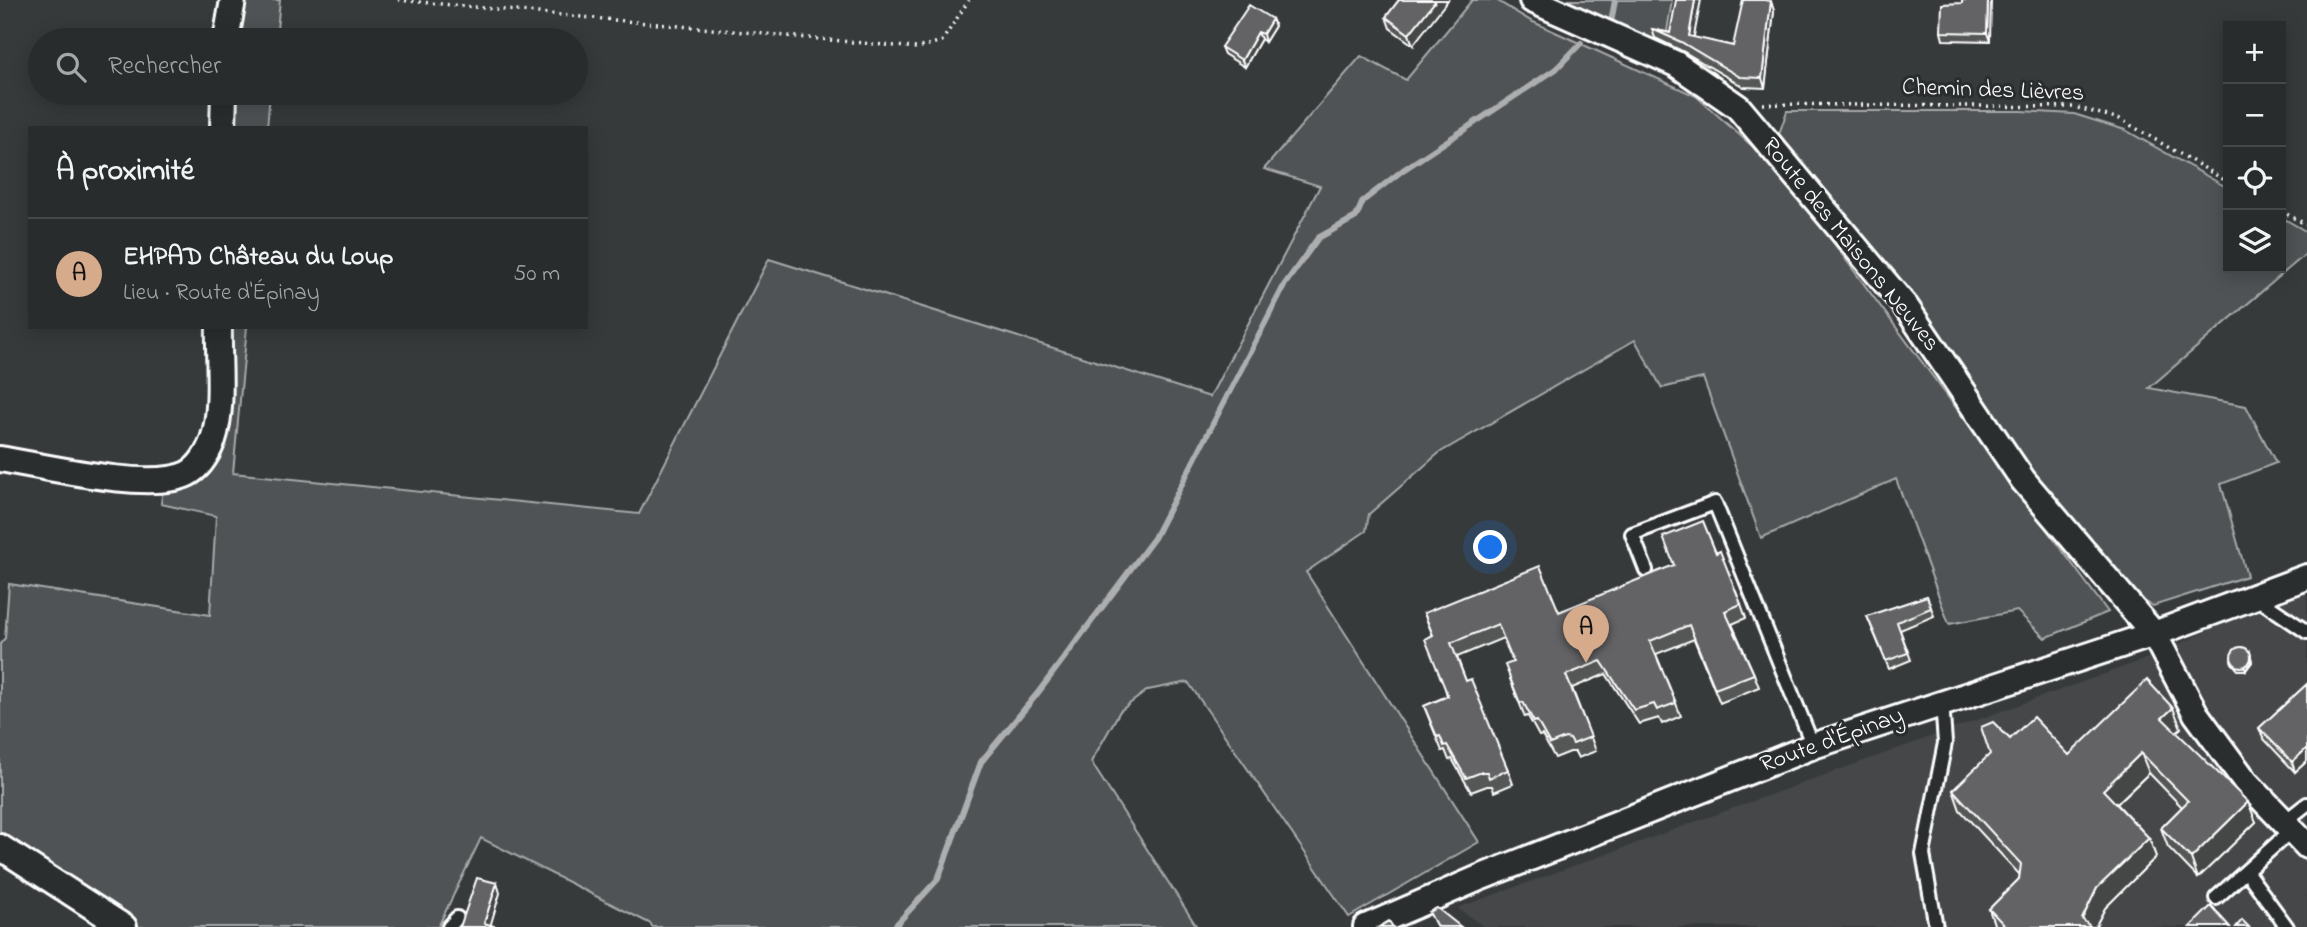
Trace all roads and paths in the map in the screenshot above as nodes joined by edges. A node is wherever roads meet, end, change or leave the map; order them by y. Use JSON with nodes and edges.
{"nodes":[{"id":1,"x":233,"y":0,"type":"edge"},
{"id":2,"x":398,"y":0,"type":"edge"},
{"id":3,"x":970,"y":0,"type":"edge"},
{"id":4,"x":1532,"y":0,"type":"edge"},
{"id":5,"x":228,"y":28,"type":"edge"},
{"id":6,"x":224,"y":105,"type":"edge"},
{"id":7,"x":1738,"y":107,"type":"junction"},
{"id":8,"x":223,"y":126,"type":"edge"},
{"id":9,"x":2223,"y":179,"type":"edge"},
{"id":10,"x":2286,"y":214,"type":"edge"},
{"id":11,"x":2307,"y":225,"type":"edge"},
{"id":12,"x":219,"y":329,"type":"edge"},
{"id":13,"x":0,"y":459,"type":"edge"},
{"id":14,"x":1646,"y":570,"type":"dead end"},
{"id":15,"x":2307,"y":578,"type":"edge"},
{"id":16,"x":2257,"y":598,"type":"junction"},
{"id":17,"x":2307,"y":632,"type":"edge"},
{"id":18,"x":2154,"y":634,"type":"junction"},
{"id":19,"x":1942,"y":701,"type":"junction"},
{"id":20,"x":1813,"y":746,"type":"junction"},
{"id":21,"x":2307,"y":804,"type":"edge"},
{"id":22,"x":2294,"y":833,"type":"edge"},
{"id":23,"x":0,"y":847,"type":"edge"},
{"id":24,"x":2246,"y":872,"type":"junction"},
{"id":25,"x":2216,"y":898,"type":"dead end"},
{"id":26,"x":124,"y":927,"type":"edge"},
{"id":27,"x":1366,"y":927,"type":"edge"},
{"id":28,"x":1936,"y":927,"type":"edge"},
{"id":29,"x":2287,"y":927,"type":"edge"}],
"edges":[{"from":1,"to":5,"type":"street"},
{"from":2,"to":3,"type":"path"},
{"from":4,"to":7,"type":"street","name":"Route des Maisons Neuves"},
{"from":6,"to":8,"type":"street"},
{"from":7,"to":9,"type":"path","name":"Chemin des Lièvres"},
{"from":7,"to":18,"type":"street","name":"Route des Maisons Neuves"},
{"from":10,"to":11,"type":"path"},
{"from":12,"to":13,"type":"street"},
{"from":14,"to":20,"type":"lane"},
{"from":15,"to":16,"type":"street","name":"Route d'Épinay"},
{"from":16,"to":17,"type":"lane"},
{"from":16,"to":18,"type":"street","name":"Route d'Épinay"},
{"from":18,"to":19,"type":"street","name":"Route d'Épinay"},
{"from":18,"to":22,"type":"street","name":"Route des Maisons Neuves"},
{"from":19,"to":20,"type":"street","name":"Route d'Épinay"},
{"from":19,"to":28,"type":"lane"},
{"from":20,"to":27,"type":"street","name":"Route d'Épinay"},
{"from":21,"to":22,"type":"lane"},
{"from":22,"to":24,"type":"lane"},
{"from":23,"to":26,"type":"street"},
{"from":24,"to":25,"type":"lane"},
{"from":24,"to":29,"type":"lane"}]}
